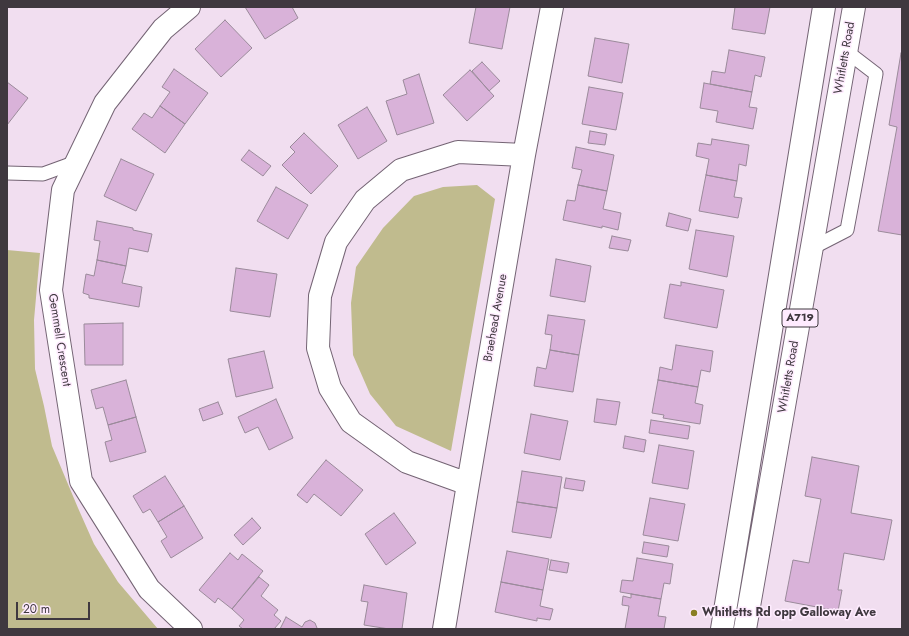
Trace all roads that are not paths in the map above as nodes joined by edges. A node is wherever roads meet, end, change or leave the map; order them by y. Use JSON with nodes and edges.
{"nodes":[{"id":1,"x":190,"y":7,"type":"edge"},
{"id":2,"x":552,"y":7,"type":"edge"},
{"id":3,"x":824,"y":7,"type":"edge"},
{"id":4,"x":854,"y":7,"type":"edge"},
{"id":5,"x":846,"y":51,"type":"junction"},
{"id":6,"x":524,"y":155,"type":"junction"},
{"id":7,"x":76,"y":162,"type":"junction"},
{"id":8,"x":7,"y":173,"type":"edge"},
{"id":9,"x":812,"y":248,"type":"junction"},
{"id":10,"x":468,"y":484,"type":"junction"},
{"id":11,"x":191,"y":629,"type":"edge"},
{"id":12,"x":444,"y":629,"type":"edge"},
{"id":13,"x":722,"y":629,"type":"edge"},
{"id":14,"x":745,"y":629,"type":"edge"}],
"edges":[{"from":1,"to":7,"type":"street","name":"Gemmell Crescent"},
{"from":2,"to":6,"type":"street","name":"Braehead Avenue"},
{"from":3,"to":13,"type":"street","name":"Whitletts Road","number":"A719"},
{"from":4,"to":5,"type":"street","name":"Whitletts Road","number":"A719"},
{"from":5,"to":9,"type":"street","name":"Whitletts Road","number":"A719"},
{"from":5,"to":9,"type":"lane"},
{"from":6,"to":10,"type":"street","name":"Braehead Avenue"},
{"from":6,"to":10,"type":"street"},
{"from":7,"to":8,"type":"lane"},
{"from":7,"to":11,"type":"street","name":"Gemmell Crescent"},
{"from":9,"to":14,"type":"street","name":"Whitletts Road","number":"A719"},
{"from":10,"to":12,"type":"street","name":"Braehead Avenue"}]}
